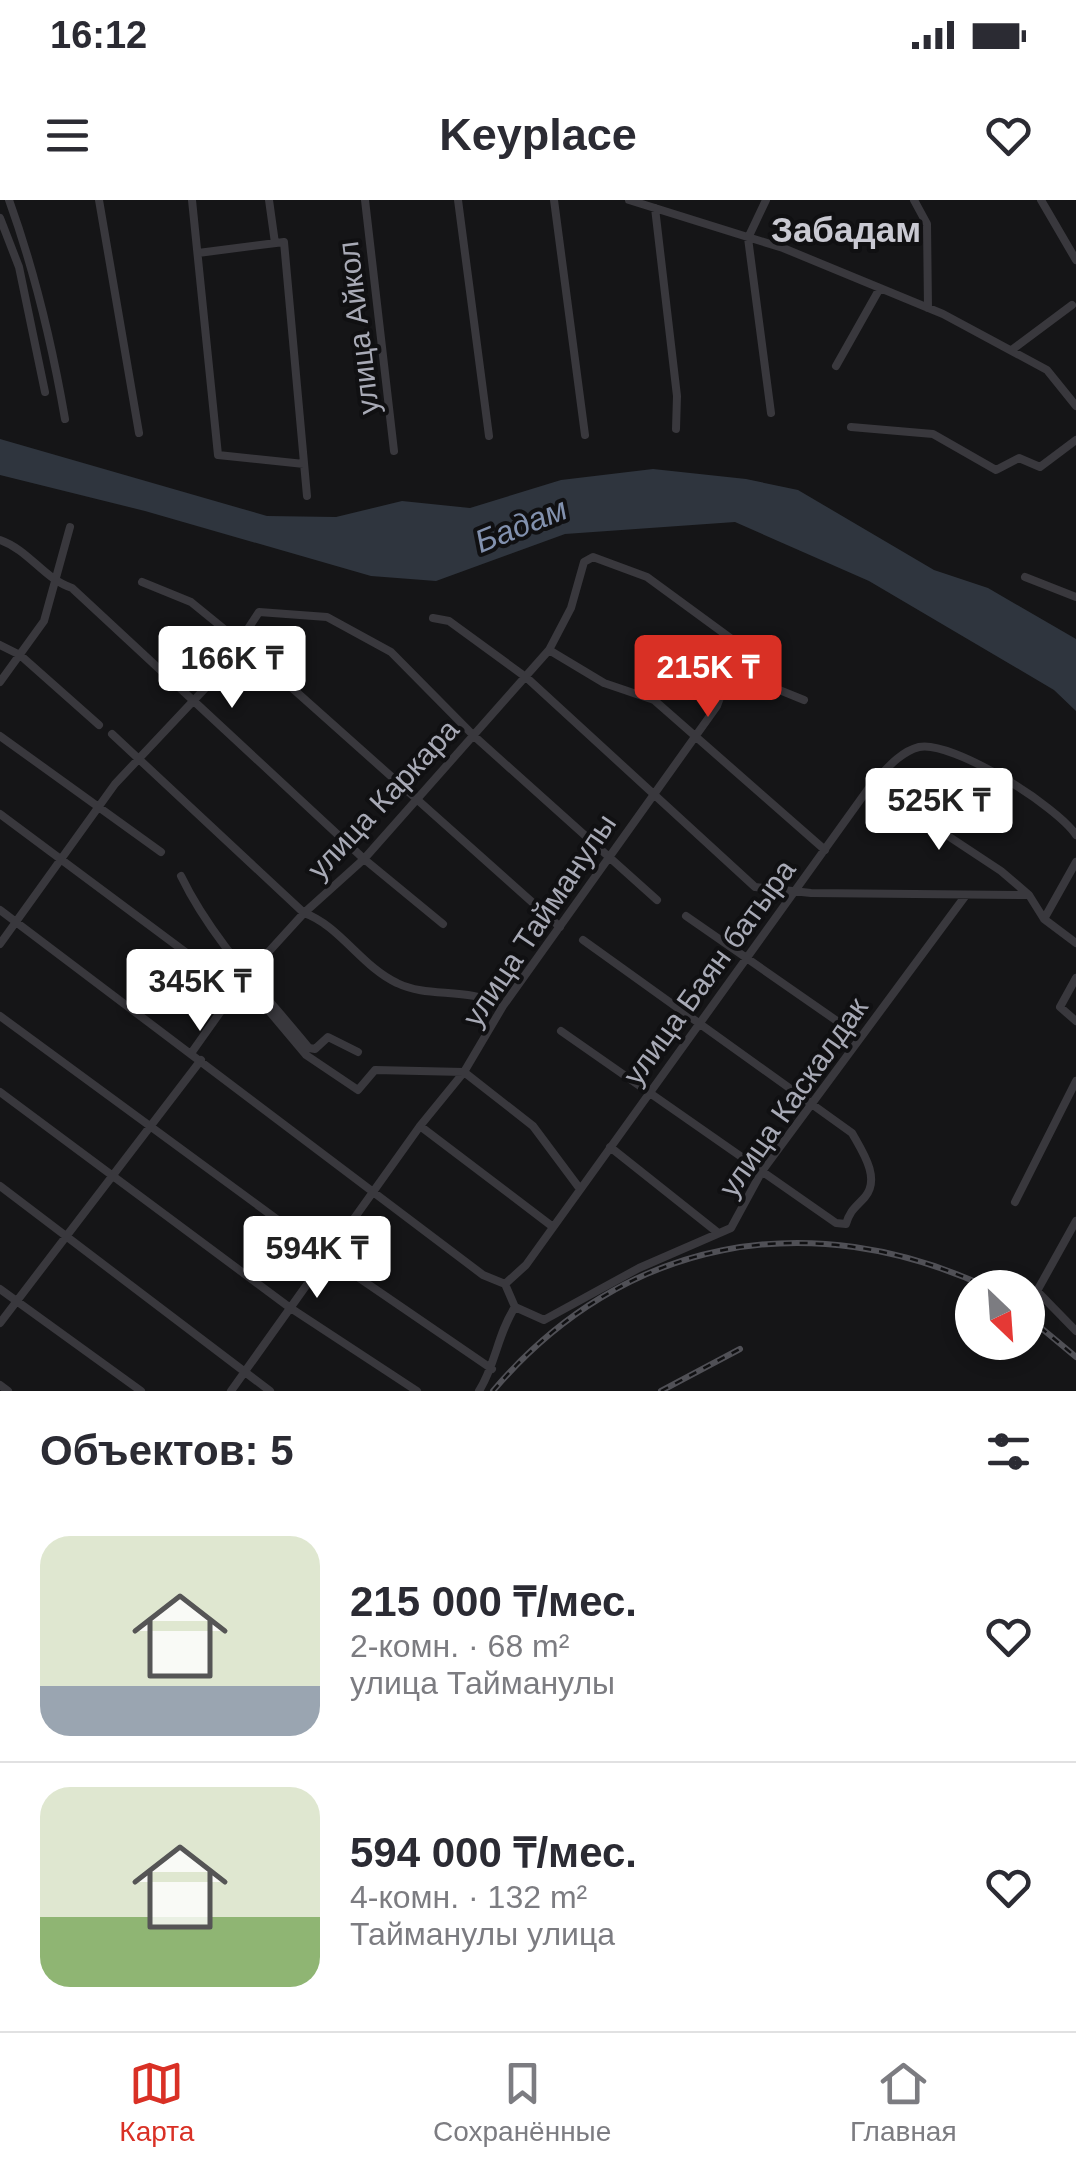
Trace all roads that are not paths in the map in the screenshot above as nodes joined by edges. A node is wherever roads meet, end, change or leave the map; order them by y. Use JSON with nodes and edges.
{"nodes":[{"id":1,"x":9,"y":200,"type":"edge"},
{"id":2,"x":99,"y":200,"type":"edge"},
{"id":3,"x":192,"y":200,"type":"edge"},
{"id":4,"x":269,"y":200,"type":"edge"},
{"id":5,"x":365,"y":200,"type":"edge"},
{"id":6,"x":458,"y":200,"type":"edge"},
{"id":7,"x":554,"y":200,"type":"edge"},
{"id":8,"x":629,"y":200,"type":"edge"},
{"id":9,"x":766,"y":200,"type":"edge"},
{"id":10,"x":914,"y":200,"type":"edge"},
{"id":11,"x":1041,"y":200,"type":"edge"},
{"id":12,"x":655,"y":208,"type":"junction"},
{"id":13,"x":0,"y":218,"type":"edge"},
{"id":14,"x":748,"y":238,"type":"junction"},
{"id":15,"x":275,"y":244,"type":"junction"},
{"id":16,"x":198,"y":253,"type":"junction"},
{"id":17,"x":1076,"y":260,"type":"edge"},
{"id":18,"x":880,"y":288,"type":"junction"},
{"id":19,"x":1075,"y":303,"type":"edge"},
{"id":20,"x":928,"y":308,"type":"junction"},
{"id":21,"x":1012,"y":349,"type":"junction"},
{"id":22,"x":836,"y":366,"type":"dead end"},
{"id":23,"x":45,"y":392,"type":"dead end"},
{"id":24,"x":1076,"y":406,"type":"edge"},
{"id":25,"x":771,"y":413,"type":"dead end"},
{"id":26,"x":65,"y":419,"type":"dead end"},
{"id":27,"x":851,"y":428,"type":"dead end"},
{"id":28,"x":676,"y":429,"type":"dead end"},
{"id":29,"x":139,"y":433,"type":"dead end"},
{"id":30,"x":584,"y":435,"type":"dead end"},
{"id":31,"x":489,"y":436,"type":"dead end"},
{"id":32,"x":1076,"y":440,"type":"edge"},
{"id":33,"x":394,"y":451,"type":"dead end"},
{"id":34,"x":304,"y":464,"type":"junction"},
{"id":35,"x":307,"y":496,"type":"dead end"},
{"id":36,"x":70,"y":527,"type":"dead end"},
{"id":37,"x":0,"y":540,"type":"edge"},
{"id":38,"x":1025,"y":577,"type":"dead end"},
{"id":39,"x":142,"y":582,"type":"dead end"},
{"id":40,"x":56,"y":583,"type":"junction"},
{"id":41,"x":1076,"y":597,"type":"edge"},
{"id":42,"x":433,"y":618,"type":"dead end"},
{"id":43,"x":242,"y":644,"type":"junction"},
{"id":44,"x":0,"y":646,"type":"edge"},
{"id":45,"x":549,"y":650,"type":"junction"},
{"id":46,"x":20,"y":655,"type":"junction"},
{"id":47,"x":730,"y":670,"type":"junction"},
{"id":48,"x":527,"y":678,"type":"junction"},
{"id":49,"x":0,"y":682,"type":"edge"},
{"id":50,"x":804,"y":700,"type":"dead end"},
{"id":51,"x":194,"y":702,"type":"junction"},
{"id":52,"x":99,"y":724,"type":"dead end"},
{"id":53,"x":112,"y":734,"type":"dead end"},
{"id":54,"x":696,"y":734,"type":"junction"},
{"id":55,"x":0,"y":736,"type":"edge"},
{"id":56,"x":474,"y":736,"type":"junction"},
{"id":57,"x":140,"y":757,"type":"junction"},
{"id":58,"x":870,"y":785,"type":"junction"},
{"id":59,"x":652,"y":793,"type":"junction"},
{"id":60,"x":417,"y":799,"type":"junction"},
{"id":61,"x":100,"y":805,"type":"junction"},
{"id":62,"x":0,"y":814,"type":"edge"},
{"id":63,"x":1076,"y":836,"type":"edge"},
{"id":64,"x":824,"y":850,"type":"junction"},
{"id":65,"x":161,"y":852,"type":"dead end"},
{"id":66,"x":62,"y":858,"type":"junction"},
{"id":67,"x":608,"y":858,"type":"junction"},
{"id":68,"x":364,"y":859,"type":"junction"},
{"id":69,"x":1076,"y":862,"type":"edge"},
{"id":70,"x":181,"y":876,"type":"dead end"},
{"id":71,"x":796,"y":891,"type":"junction"},
{"id":72,"x":966,"y":894,"type":"junction"},
{"id":73,"x":1029,"y":896,"type":"junction"},
{"id":74,"x":657,"y":900,"type":"dead end"},
{"id":75,"x":0,"y":910,"type":"edge"},
{"id":76,"x":304,"y":913,"type":"junction"},
{"id":77,"x":686,"y":916,"type":"dead end"},
{"id":78,"x":1044,"y":919,"type":"junction"},
{"id":79,"x":17,"y":922,"type":"junction"},
{"id":80,"x":443,"y":924,"type":"dead end"},
{"id":81,"x":560,"y":927,"type":"junction"},
{"id":82,"x":584,"y":940,"type":"dead end"},
{"id":83,"x":1076,"y":943,"type":"edge"},
{"id":84,"x":0,"y":944,"type":"edge"},
{"id":85,"x":747,"y":958,"type":"junction"},
{"id":86,"x":246,"y":977,"type":"junction"},
{"id":87,"x":1076,"y":978,"type":"edge"},
{"id":88,"x":239,"y":992,"type":"junction"},
{"id":89,"x":1072,"y":993,"type":"edge"},
{"id":90,"x":504,"y":1006,"type":"junction"},
{"id":91,"x":0,"y":1016,"type":"edge"},
{"id":92,"x":1076,"y":1021,"type":"edge"},
{"id":93,"x":700,"y":1025,"type":"junction"},
{"id":94,"x":561,"y":1031,"type":"dead end"},
{"id":95,"x":860,"y":1037,"type":"junction"},
{"id":96,"x":192,"y":1052,"type":"junction"},
{"id":97,"x":358,"y":1052,"type":"dead end"},
{"id":98,"x":201,"y":1060,"type":"junction"},
{"id":99,"x":464,"y":1072,"type":"junction"},
{"id":100,"x":1076,"y":1081,"type":"edge"},
{"id":101,"x":0,"y":1092,"type":"edge"},
{"id":102,"x":648,"y":1094,"type":"junction"},
{"id":103,"x":1066,"y":1100,"type":"junction"},
{"id":104,"x":811,"y":1104,"type":"junction"},
{"id":105,"x":1076,"y":1106,"type":"edge"},
{"id":106,"x":152,"y":1126,"type":"junction"},
{"id":107,"x":420,"y":1126,"type":"junction"},
{"id":108,"x":610,"y":1147,"type":"junction"},
{"id":109,"x":762,"y":1171,"type":"junction"},
{"id":110,"x":114,"y":1178,"type":"junction"},
{"id":111,"x":0,"y":1186,"type":"edge"},
{"id":112,"x":580,"y":1189,"type":"junction"},
{"id":113,"x":376,"y":1190,"type":"junction"},
{"id":114,"x":1015,"y":1202,"type":"dead end"},
{"id":115,"x":1076,"y":1221,"type":"edge"},
{"id":116,"x":553,"y":1227,"type":"junction"},
{"id":117,"x":717,"y":1232,"type":"junction"},
{"id":118,"x":1073,"y":1234,"type":"edge"},
{"id":119,"x":68,"y":1237,"type":"junction"},
{"id":120,"x":327,"y":1256,"type":"junction"},
{"id":121,"x":505,"y":1284,"type":"junction"},
{"id":122,"x":0,"y":1289,"type":"edge"},
{"id":123,"x":16,"y":1300,"type":"junction"},
{"id":124,"x":290,"y":1307,"type":"junction"},
{"id":125,"x":515,"y":1307,"type":"junction"},
{"id":126,"x":0,"y":1322,"type":"edge"},
{"id":127,"x":1076,"y":1331,"type":"edge"},
{"id":128,"x":492,"y":1369,"type":"junction"},
{"id":129,"x":244,"y":1372,"type":"junction"},
{"id":130,"x":0,"y":1385,"type":"edge"},
{"id":131,"x":8,"y":1391,"type":"edge"},
{"id":132,"x":141,"y":1391,"type":"edge"},
{"id":133,"x":231,"y":1391,"type":"edge"},
{"id":134,"x":270,"y":1391,"type":"edge"},
{"id":135,"x":417,"y":1391,"type":"edge"},
{"id":136,"x":479,"y":1391,"type":"edge"}],
"edges":[{"from":1,"to":26,"type":"street"},
{"from":2,"to":29,"type":"street"},
{"from":3,"to":16,"type":"street"},
{"from":4,"to":15,"type":"street"},
{"from":5,"to":33,"type":"street","name":"улица Айкол"},
{"from":6,"to":31,"type":"street"},
{"from":7,"to":30,"type":"street"},
{"from":8,"to":12,"type":"street"},
{"from":9,"to":14,"type":"street"},
{"from":10,"to":20,"type":"street"},
{"from":11,"to":17,"type":"street"},
{"from":12,"to":14,"type":"street"},
{"from":12,"to":28,"type":"street"},
{"from":13,"to":23,"type":"street"},
{"from":14,"to":18,"type":"street"},
{"from":14,"to":25,"type":"street"},
{"from":15,"to":16,"type":"street"},
{"from":15,"to":34,"type":"street"},
{"from":16,"to":34,"type":"street"},
{"from":18,"to":20,"type":"street"},
{"from":18,"to":22,"type":"street"},
{"from":19,"to":21,"type":"street"},
{"from":20,"to":21,"type":"street"},
{"from":21,"to":24,"type":"street"},
{"from":27,"to":32,"type":"street"},
{"from":34,"to":35,"type":"street"},
{"from":36,"to":40,"type":"street"},
{"from":37,"to":40,"type":"street"},
{"from":38,"to":41,"type":"street"},
{"from":39,"to":43,"type":"street"},
{"from":40,"to":46,"type":"street"},
{"from":40,"to":51,"type":"street"},
{"from":42,"to":48,"type":"street"},
{"from":43,"to":51,"type":"street"},
{"from":43,"to":56,"type":"street"},
{"from":43,"to":60,"type":"street"},
{"from":44,"to":46,"type":"street"},
{"from":45,"to":47,"type":"street","name":"улица Каркара"},
{"from":45,"to":48,"type":"street","name":"улица Каркара"},
{"from":45,"to":54,"type":"street"},
{"from":46,"to":49,"type":"street"},
{"from":46,"to":52,"type":"street"},
{"from":47,"to":50,"type":"street"},
{"from":47,"to":54,"type":"street","name":"улица Тайманулы"},
{"from":48,"to":56,"type":"street","name":"улица Каркара"},
{"from":48,"to":59,"type":"street"},
{"from":51,"to":57,"type":"street"},
{"from":51,"to":68,"type":"street"},
{"from":53,"to":57,"type":"street"},
{"from":54,"to":59,"type":"street","name":"улица Тайманулы"},
{"from":54,"to":64,"type":"street"},
{"from":55,"to":61,"type":"street"},
{"from":56,"to":60,"type":"street","name":"улица Каркара"},
{"from":56,"to":67,"type":"street"},
{"from":57,"to":61,"type":"street"},
{"from":57,"to":76,"type":"street"},
{"from":58,"to":63,"type":"street","name":"улица Баян батыра"},
{"from":58,"to":64,"type":"street","name":"улица Баян батыра"},
{"from":58,"to":73,"type":"street"},
{"from":59,"to":67,"type":"street","name":"улица Тайманулы"},
{"from":59,"to":71,"type":"street"},
{"from":60,"to":68,"type":"street","name":"улица Каркара"},
{"from":60,"to":81,"type":"street"},
{"from":61,"to":65,"type":"street"},
{"from":61,"to":66,"type":"street"},
{"from":62,"to":66,"type":"street"},
{"from":64,"to":71,"type":"street","name":"улица Баян батыра"},
{"from":66,"to":79,"type":"street"},
{"from":66,"to":88,"type":"street"},
{"from":67,"to":74,"type":"street"},
{"from":67,"to":81,"type":"street","name":"улица Тайманулы"},
{"from":68,"to":76,"type":"street","name":"улица Каркара"},
{"from":68,"to":80,"type":"street"},
{"from":69,"to":78,"type":"street"},
{"from":70,"to":86,"type":"street"},
{"from":71,"to":72,"type":"street"},
{"from":71,"to":85,"type":"street","name":"улица Баян батыра"},
{"from":72,"to":73,"type":"street"},
{"from":72,"to":95,"type":"street","name":"улица Каскалдак"},
{"from":73,"to":78,"type":"street"},
{"from":75,"to":79,"type":"street"},
{"from":76,"to":86,"type":"street","name":"улица Каркара"},
{"from":76,"to":90,"type":"street"},
{"from":77,"to":85,"type":"street"},
{"from":78,"to":83,"type":"street"},
{"from":79,"to":84,"type":"street"},
{"from":79,"to":96,"type":"street"},
{"from":81,"to":90,"type":"street","name":"улица Тайманулы"},
{"from":82,"to":93,"type":"street"},
{"from":85,"to":93,"type":"street","name":"улица Баян батыра"},
{"from":85,"to":95,"type":"street"},
{"from":86,"to":88,"type":"street","name":"улица Каркара"},
{"from":86,"to":97,"type":"street"},
{"from":86,"to":99,"type":"street"},
{"from":87,"to":89,"type":"street"},
{"from":88,"to":96,"type":"street","name":"улица Каркара"},
{"from":89,"to":92,"type":"street"},
{"from":90,"to":99,"type":"street","name":"улица Тайманулы"},
{"from":91,"to":106,"type":"street"},
{"from":93,"to":102,"type":"street","name":"улица Баян батыра"},
{"from":93,"to":104,"type":"street"},
{"from":94,"to":102,"type":"street"},
{"from":95,"to":104,"type":"street","name":"улица Каскалдак"},
{"from":96,"to":98,"type":"street"},
{"from":98,"to":106,"type":"street"},
{"from":98,"to":113,"type":"street"},
{"from":99,"to":107,"type":"street","name":"улица Тайманулы"},
{"from":99,"to":112,"type":"street"},
{"from":100,"to":103,"type":"street"},
{"from":101,"to":110,"type":"street"},
{"from":102,"to":108,"type":"street","name":"улица Баян батыра"},
{"from":102,"to":109,"type":"street"},
{"from":103,"to":105,"type":"street"},
{"from":103,"to":114,"type":"street"},
{"from":104,"to":109,"type":"street","name":"улица Каскалдак"},
{"from":104,"to":109,"type":"street"},
{"from":106,"to":110,"type":"street"},
{"from":106,"to":120,"type":"street"},
{"from":107,"to":113,"type":"street","name":"улица Тайманулы"},
{"from":107,"to":116,"type":"street"},
{"from":108,"to":112,"type":"street","name":"улица Баян батыра"},
{"from":108,"to":117,"type":"street"},
{"from":109,"to":117,"type":"street","name":"улица Каскалдак"},
{"from":110,"to":119,"type":"street"},
{"from":110,"to":124,"type":"street"},
{"from":111,"to":119,"type":"street"},
{"from":112,"to":116,"type":"street","name":"улица Баян батыра"},
{"from":113,"to":120,"type":"street","name":"улица Тайманулы"},
{"from":113,"to":121,"type":"street"},
{"from":115,"to":118,"type":"street"},
{"from":116,"to":121,"type":"street","name":"улица Баян батыра"},
{"from":117,"to":125,"type":"street","name":"улица Каскалдак"},
{"from":118,"to":127,"type":"street"},
{"from":119,"to":123,"type":"street"},
{"from":119,"to":129,"type":"street"},
{"from":120,"to":124,"type":"street","name":"улица Тайманулы"},
{"from":120,"to":128,"type":"street"},
{"from":121,"to":125,"type":"street"},
{"from":122,"to":123,"type":"street"},
{"from":123,"to":126,"type":"street"},
{"from":123,"to":132,"type":"street"},
{"from":124,"to":129,"type":"street","name":"улица Тайманулы"},
{"from":124,"to":135,"type":"street"},
{"from":125,"to":128,"type":"street"},
{"from":128,"to":136,"type":"street"},
{"from":129,"to":133,"type":"street","name":"улица Тайманулы"},
{"from":129,"to":134,"type":"street"},
{"from":130,"to":131,"type":"street"}]}
